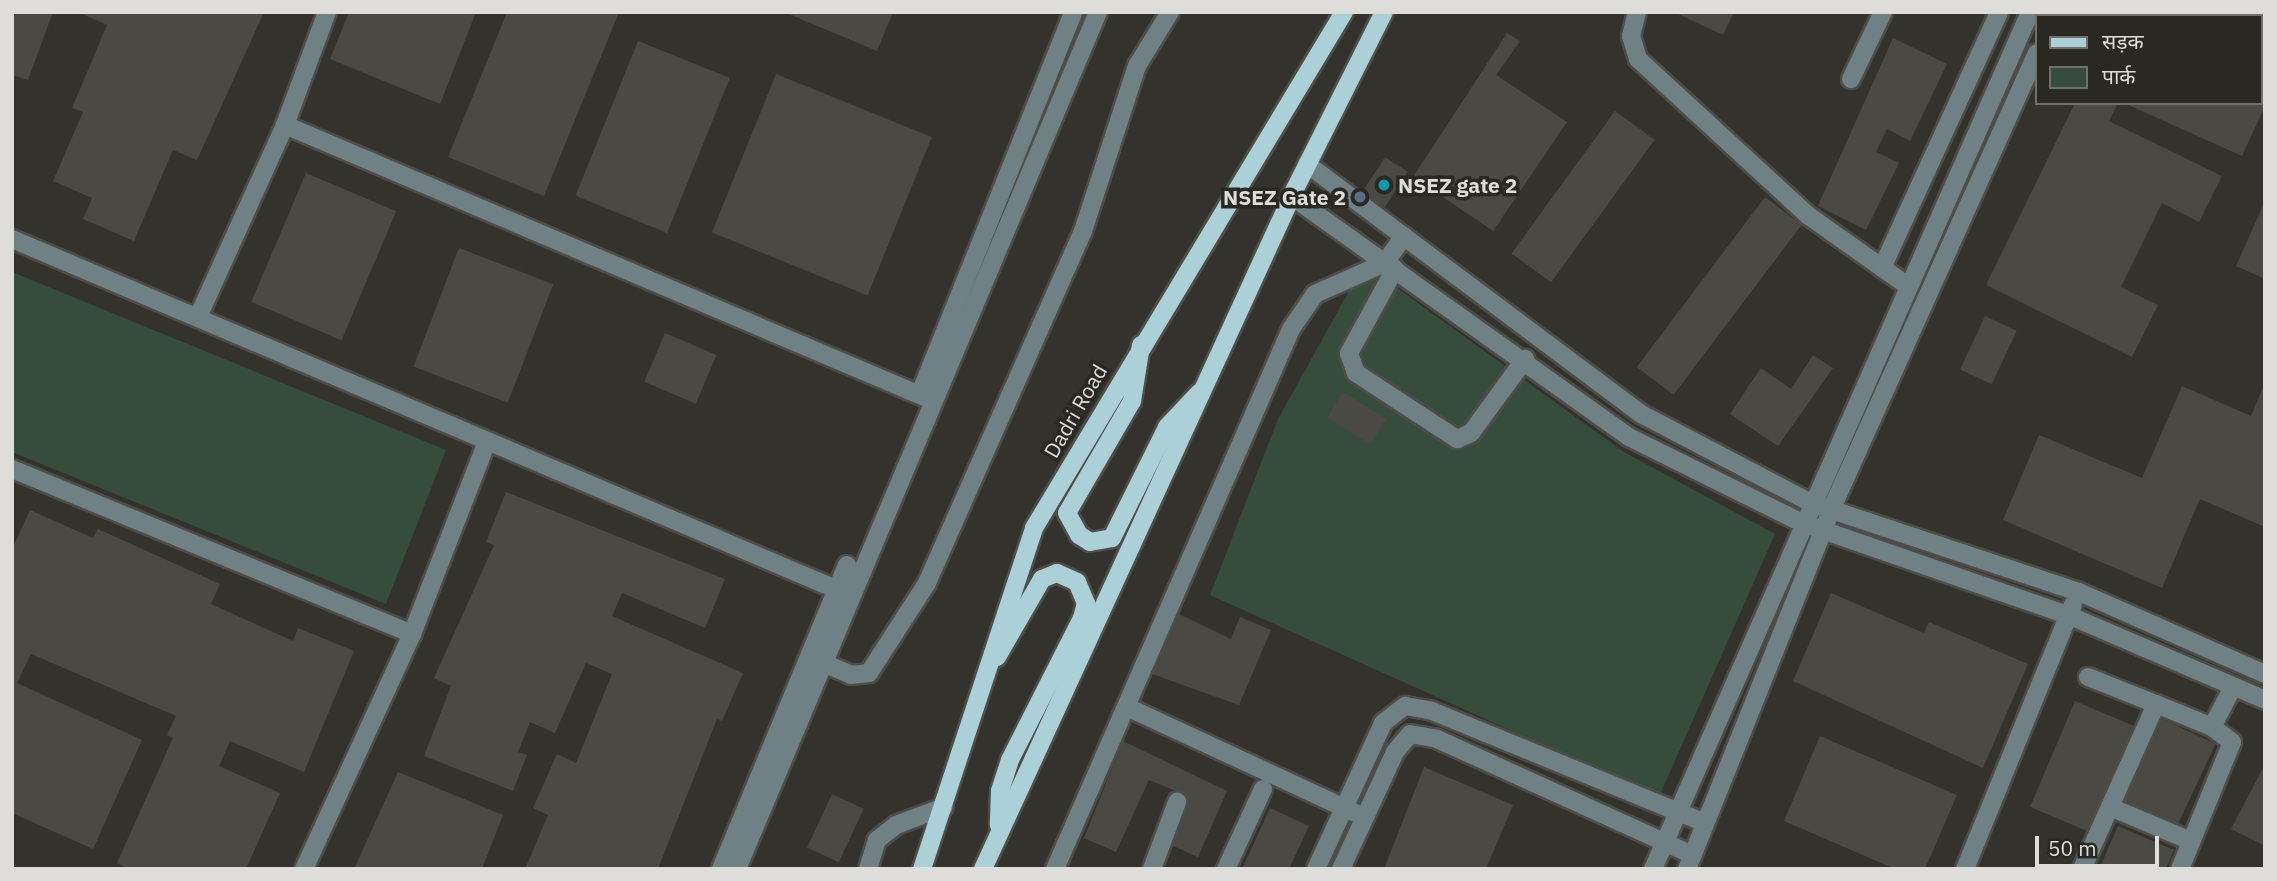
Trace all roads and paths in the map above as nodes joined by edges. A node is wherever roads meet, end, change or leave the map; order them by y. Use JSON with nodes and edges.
{"nodes":[{"id":1,"x":327,"y":12,"type":"edge"},
{"id":2,"x":1073,"y":12,"type":"edge"},
{"id":3,"x":1098,"y":12,"type":"edge"},
{"id":4,"x":1170,"y":12,"type":"edge"},
{"id":5,"x":1344,"y":12,"type":"edge"},
{"id":6,"x":1384,"y":12,"type":"edge"},
{"id":7,"x":1637,"y":12,"type":"edge"},
{"id":8,"x":1882,"y":12,"type":"edge"},
{"id":9,"x":1999,"y":12,"type":"edge"},
{"id":10,"x":2030,"y":12,"type":"edge"},
{"id":11,"x":2036,"y":54,"type":"edge"},
{"id":12,"x":1851,"y":79,"type":"dead end"},
{"id":13,"x":285,"y":125,"type":"junction"},
{"id":14,"x":1307,"y":164,"type":"junction"},
{"id":15,"x":1291,"y":196,"type":"junction"},
{"id":16,"x":1404,"y":236,"type":"junction"},
{"id":17,"x":12,"y":239,"type":"edge"},
{"id":18,"x":1390,"y":266,"type":"junction"},
{"id":19,"x":1882,"y":268,"type":"junction"},
{"id":20,"x":1908,"y":286,"type":"junction"},
{"id":21,"x":198,"y":317,"type":"junction"},
{"id":22,"x":1141,"y":343,"type":"junction"},
{"id":23,"x":1559,"y":353,"type":"junction"},
{"id":24,"x":1525,"y":359,"type":"junction"},
{"id":25,"x":1543,"y":373,"type":"junction"},
{"id":26,"x":1206,"y":385,"type":"junction"},
{"id":27,"x":924,"y":397,"type":"junction"},
{"id":28,"x":487,"y":442,"type":"junction"},
{"id":29,"x":12,"y":469,"type":"edge"},
{"id":30,"x":1811,"y":503,"type":"junction"},
{"id":31,"x":1831,"y":510,"type":"junction"},
{"id":32,"x":1802,"y":523,"type":"junction"},
{"id":33,"x":1823,"y":531,"type":"junction"},
{"id":34,"x":842,"y":592,"type":"junction"},
{"id":35,"x":2079,"y":593,"type":"junction"},
{"id":36,"x":2068,"y":615,"type":"junction"},
{"id":37,"x":412,"y":634,"type":"junction"},
{"id":38,"x":821,"y":662,"type":"junction"},
{"id":39,"x":2265,"y":674,"type":"edge"},
{"id":40,"x":2088,"y":677,"type":"dead end"},
{"id":41,"x":2233,"y":687,"type":"junction"},
{"id":42,"x":2265,"y":700,"type":"edge"},
{"id":43,"x":2156,"y":704,"type":"junction"},
{"id":44,"x":971,"y":707,"type":"junction"},
{"id":45,"x":1126,"y":707,"type":"junction"},
{"id":46,"x":1416,"y":707,"type":"junction"},
{"id":47,"x":2212,"y":727,"type":"junction"},
{"id":48,"x":1410,"y":734,"type":"junction"},
{"id":49,"x":1263,"y":789,"type":"dead end"},
{"id":50,"x":1177,"y":802,"type":"dead end"},
{"id":51,"x":944,"y":807,"type":"junction"},
{"id":52,"x":2110,"y":807,"type":"junction"},
{"id":53,"x":1344,"y":809,"type":"junction"},
{"id":54,"x":1677,"y":812,"type":"junction"},
{"id":55,"x":1363,"y":817,"type":"junction"},
{"id":56,"x":1705,"y":822,"type":"junction"},
{"id":57,"x":999,"y":834,"type":"junction"},
{"id":58,"x":2191,"y":841,"type":"junction"},
{"id":59,"x":1663,"y":843,"type":"junction"},
{"id":60,"x":1690,"y":862,"type":"edge"},
{"id":61,"x":304,"y":869,"type":"edge"},
{"id":62,"x":721,"y":869,"type":"edge"},
{"id":63,"x":737,"y":869,"type":"edge"},
{"id":64,"x":868,"y":869,"type":"edge"},
{"id":65,"x":922,"y":869,"type":"edge"},
{"id":66,"x":983,"y":869,"type":"edge"},
{"id":67,"x":1055,"y":869,"type":"edge"},
{"id":68,"x":1152,"y":869,"type":"edge"},
{"id":69,"x":1226,"y":869,"type":"edge"},
{"id":70,"x":1317,"y":869,"type":"edge"},
{"id":71,"x":1341,"y":869,"type":"edge"},
{"id":72,"x":1653,"y":869,"type":"edge"},
{"id":73,"x":1965,"y":869,"type":"edge"},
{"id":74,"x":2082,"y":869,"type":"edge"},
{"id":75,"x":2180,"y":869,"type":"edge"}],
"edges":[{"from":1,"to":13,"type":"street"},
{"from":2,"to":27,"type":"street"},
{"from":3,"to":27,"type":"street"},
{"from":4,"to":38,"type":"street"},
{"from":5,"to":22,"type":"main road","name":"Dadri Road"},
{"from":6,"to":14,"type":"main road"},
{"from":7,"to":19,"type":"street"},
{"from":8,"to":12,"type":"street"},
{"from":9,"to":19,"type":"street"},
{"from":10,"to":20,"type":"street"},
{"from":11,"to":31,"type":"street"},
{"from":13,"to":21,"type":"street"},
{"from":13,"to":27,"type":"street"},
{"from":14,"to":15,"type":"main road"},
{"from":14,"to":16,"type":"street"},
{"from":15,"to":18,"type":"street"},
{"from":15,"to":26,"type":"main road"},
{"from":16,"to":18,"type":"street"},
{"from":16,"to":23,"type":"street"},
{"from":17,"to":21,"type":"street"},
{"from":18,"to":24,"type":"street"},
{"from":18,"to":24,"type":"street"},
{"from":18,"to":45,"type":"street"},
{"from":19,"to":20,"type":"street"},
{"from":20,"to":30,"type":"street"},
{"from":21,"to":28,"type":"street"},
{"from":22,"to":26,"type":"main road"},
{"from":22,"to":44,"type":"main road","name":"Dadri Road"},
{"from":23,"to":25,"type":"street"},
{"from":23,"to":30,"type":"street"},
{"from":24,"to":25,"type":"street"},
{"from":25,"to":32,"type":"street"},
{"from":26,"to":57,"type":"main road"},
{"from":27,"to":34,"type":"street"},
{"from":28,"to":34,"type":"street"},
{"from":28,"to":37,"type":"street"},
{"from":29,"to":37,"type":"street"},
{"from":30,"to":31,"type":"street"},
{"from":30,"to":32,"type":"street"},
{"from":31,"to":33,"type":"street"},
{"from":31,"to":35,"type":"street"},
{"from":32,"to":33,"type":"street"},
{"from":32,"to":54,"type":"street"},
{"from":33,"to":36,"type":"street"},
{"from":33,"to":56,"type":"street"},
{"from":34,"to":38,"type":"street"},
{"from":34,"to":62,"type":"street"},
{"from":35,"to":36,"type":"street"},
{"from":35,"to":39,"type":"street"},
{"from":36,"to":41,"type":"street"},
{"from":36,"to":73,"type":"street"},
{"from":37,"to":61,"type":"street"},
{"from":38,"to":63,"type":"street"},
{"from":40,"to":43,"type":"street"},
{"from":41,"to":42,"type":"street"},
{"from":41,"to":47,"type":"street"},
{"from":43,"to":47,"type":"street"},
{"from":43,"to":52,"type":"street"},
{"from":44,"to":51,"type":"main road","name":"Dadri Road"},
{"from":44,"to":57,"type":"main road"},
{"from":45,"to":53,"type":"street"},
{"from":45,"to":67,"type":"street"},
{"from":46,"to":48,"type":"street"},
{"from":46,"to":53,"type":"street"},
{"from":46,"to":54,"type":"street"},
{"from":47,"to":58,"type":"street"},
{"from":48,"to":55,"type":"street"},
{"from":48,"to":59,"type":"street"},
{"from":49,"to":69,"type":"street"},
{"from":50,"to":68,"type":"street"},
{"from":51,"to":64,"type":"street"},
{"from":51,"to":65,"type":"main road","name":"Dadri Road"},
{"from":52,"to":58,"type":"street"},
{"from":52,"to":74,"type":"street"},
{"from":53,"to":55,"type":"street"},
{"from":53,"to":70,"type":"street"},
{"from":54,"to":56,"type":"street"},
{"from":54,"to":59,"type":"street"},
{"from":55,"to":71,"type":"street"},
{"from":56,"to":60,"type":"street"},
{"from":57,"to":66,"type":"main road"},
{"from":58,"to":75,"type":"street"},
{"from":59,"to":60,"type":"street"},
{"from":59,"to":72,"type":"street"}]}
